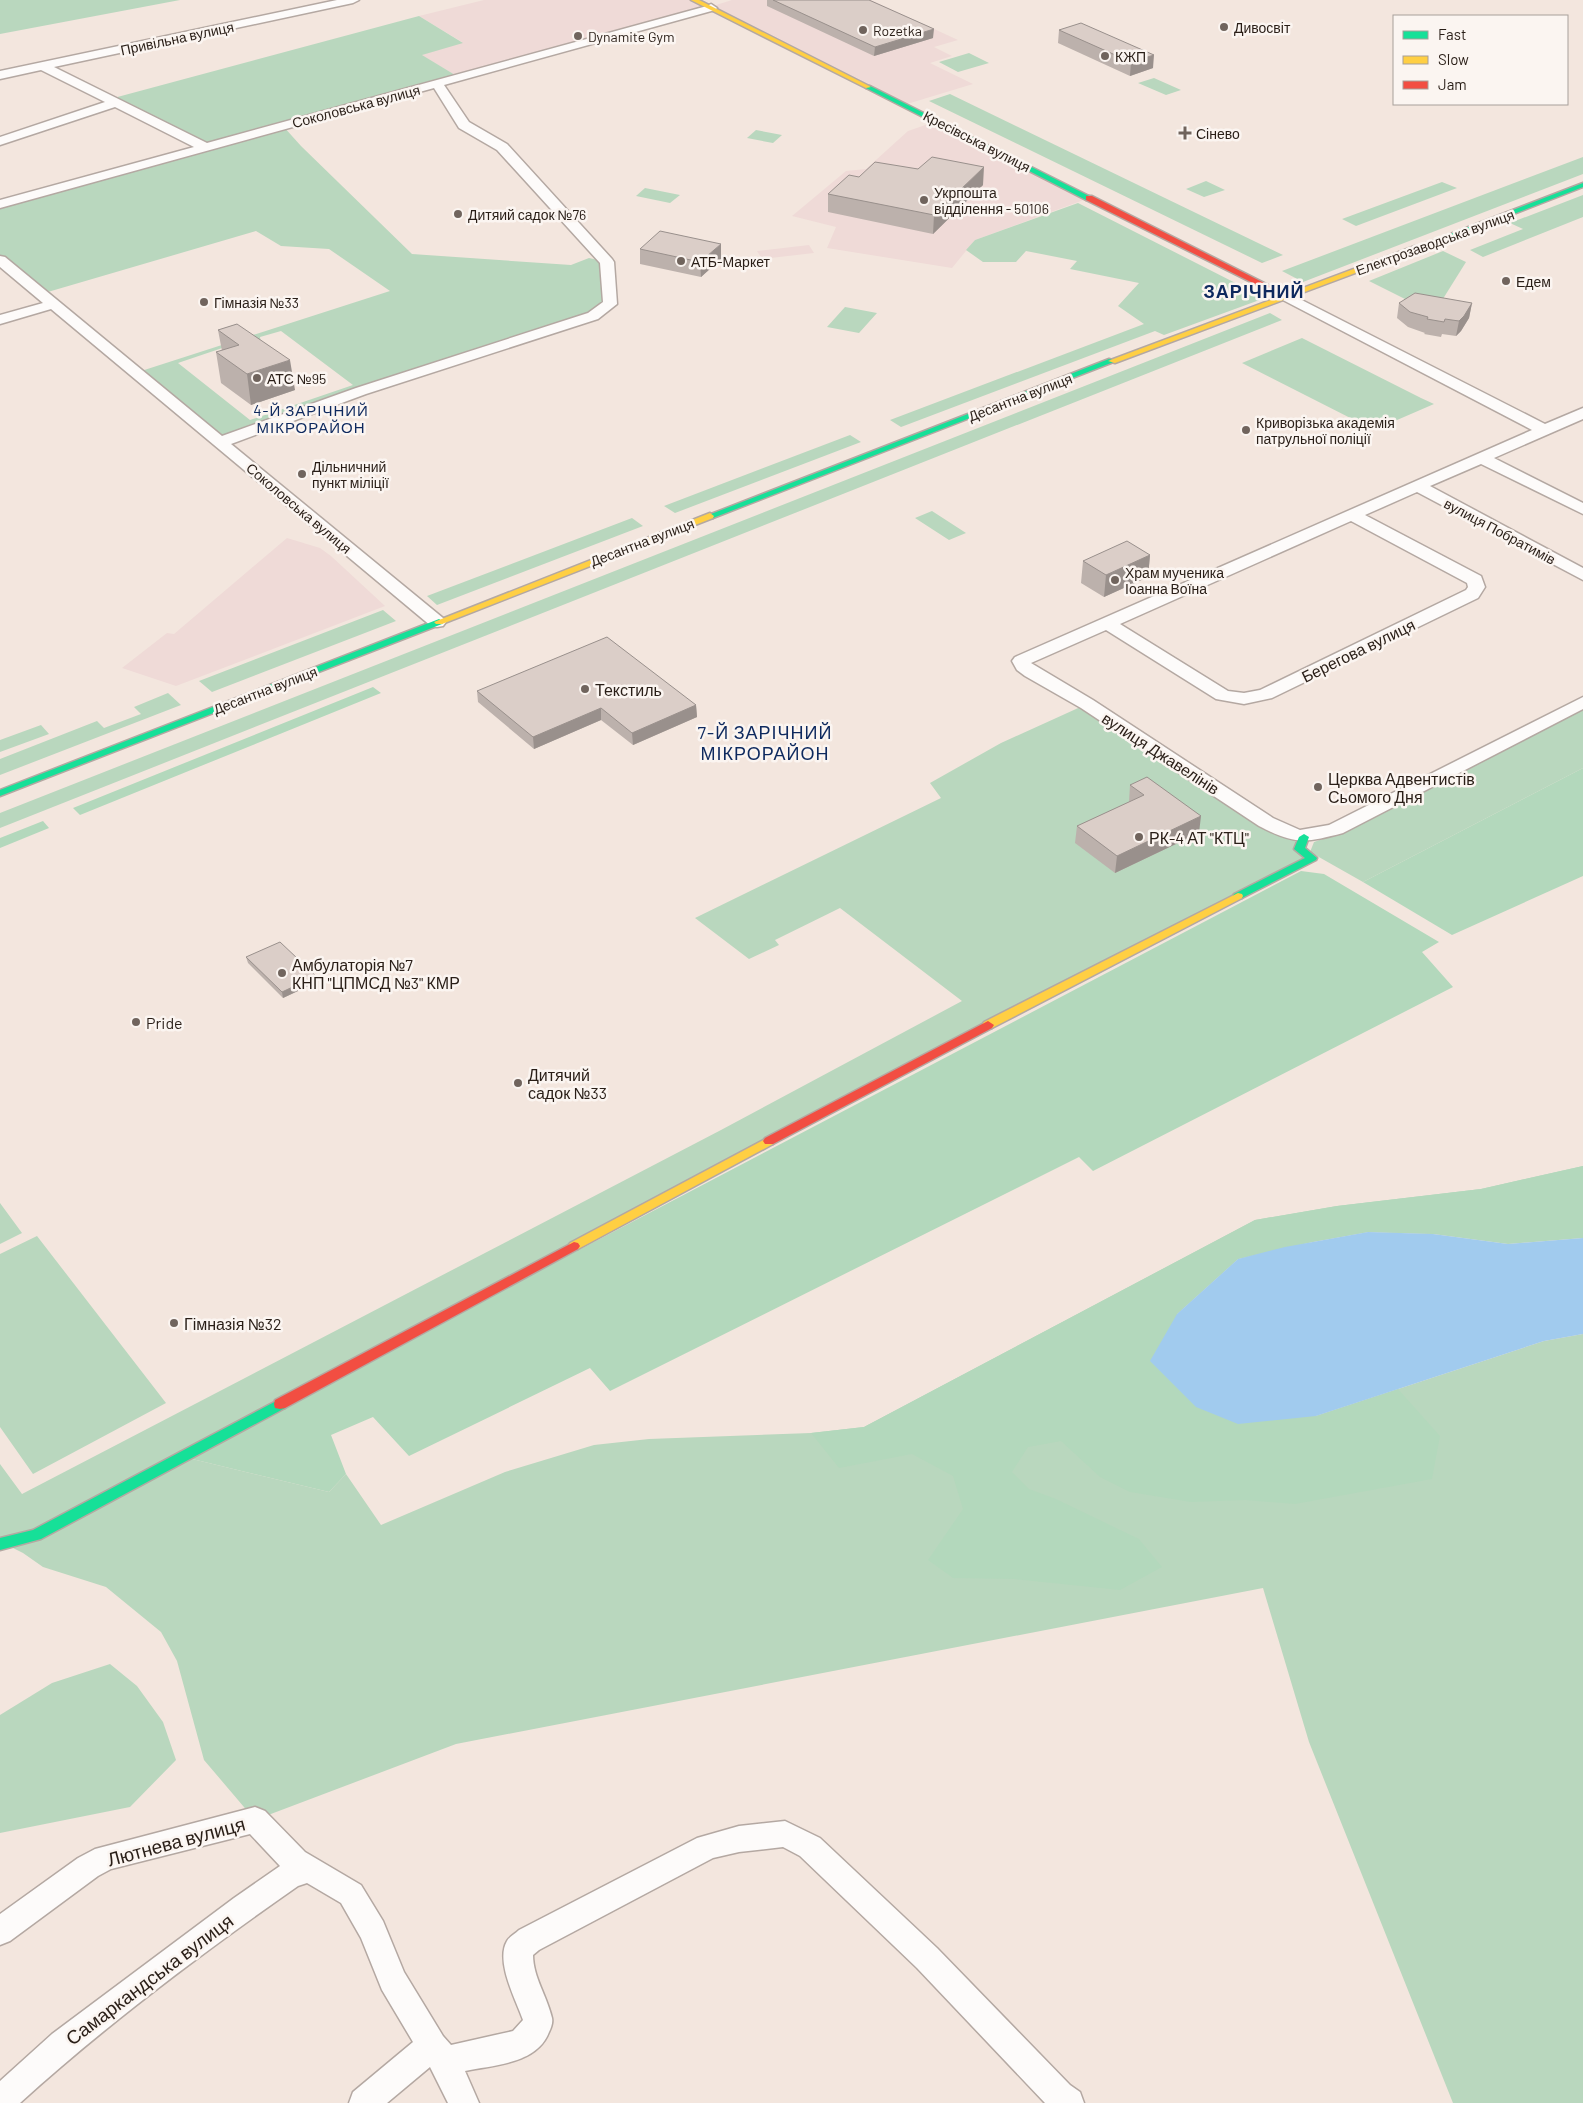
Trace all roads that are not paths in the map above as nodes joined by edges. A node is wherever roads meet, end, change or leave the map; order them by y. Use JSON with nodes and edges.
{"nodes":[{"id":1,"x":353,"y":0,"type":"edge"},
{"id":2,"x":705,"y":3,"type":"edge"},
{"id":3,"x":42,"y":66,"type":"junction"},
{"id":4,"x":0,"y":75,"type":"edge"},
{"id":5,"x":436,"y":84,"type":"junction"},
{"id":6,"x":117,"y":102,"type":"junction"},
{"id":7,"x":0,"y":141,"type":"edge"},
{"id":8,"x":205,"y":147,"type":"junction"},
{"id":9,"x":1583,"y":185,"type":"edge"},
{"id":10,"x":0,"y":204,"type":"edge"},
{"id":11,"x":0,"y":260,"type":"edge"},
{"id":12,"x":1286,"y":296,"type":"junction"},
{"id":13,"x":53,"y":304,"type":"junction"},
{"id":14,"x":0,"y":320,"type":"edge"},
{"id":15,"x":1583,"y":413,"type":"edge"},
{"id":16,"x":1545,"y":430,"type":"junction"},
{"id":17,"x":220,"y":442,"type":"junction"},
{"id":18,"x":1481,"y":458,"type":"junction"},
{"id":19,"x":1416,"y":486,"type":"junction"},
{"id":20,"x":1583,"y":509,"type":"edge"},
{"id":21,"x":1352,"y":515,"type":"junction"},
{"id":22,"x":1583,"y":575,"type":"edge"},
{"id":23,"x":437,"y":622,"type":"junction"},
{"id":24,"x":1107,"y":623,"type":"junction"},
{"id":25,"x":1583,"y":702,"type":"edge"},
{"id":26,"x":0,"y":793,"type":"edge"},
{"id":27,"x":1304,"y":837,"type":"junction"},
{"id":28,"x":0,"y":1544,"type":"edge"},
{"id":29,"x":307,"y":1870,"type":"junction"},
{"id":30,"x":0,"y":1931,"type":"edge"},
{"id":31,"x":438,"y":2054,"type":"junction"},
{"id":32,"x":0,"y":2101,"type":"edge"},
{"id":33,"x":364,"y":2103,"type":"edge"},
{"id":34,"x":464,"y":2103,"type":"edge"},
{"id":35,"x":1069,"y":2103,"type":"edge"}],
"edges":[{"from":1,"to":3,"type":"street","name":"Привільна вулиця"},
{"from":2,"to":5,"type":"street","name":"Соколовська вулиця"},
{"from":2,"to":12,"type":"street","name":"Кресівська вулиця"},
{"from":3,"to":4,"type":"street","name":"Привільна вулиця"},
{"from":3,"to":6,"type":"street"},
{"from":5,"to":8,"type":"street","name":"Соколовська вулиця"},
{"from":5,"to":17,"type":"street"},
{"from":6,"to":7,"type":"street"},
{"from":6,"to":8,"type":"street"},
{"from":8,"to":10,"type":"street","name":"Соколовська вулиця"},
{"from":9,"to":12,"type":"street","name":"Електрозаводська вулиця"},
{"from":11,"to":13,"type":"street","name":"Соколовська вулиця"},
{"from":12,"to":16,"type":"street"},
{"from":12,"to":23,"type":"street","name":"Десантна вулиця"},
{"from":13,"to":14,"type":"street"},
{"from":13,"to":17,"type":"street","name":"Соколовська вулиця"},
{"from":15,"to":16,"type":"street"},
{"from":16,"to":18,"type":"street"},
{"from":17,"to":23,"type":"street","name":"Соколовська вулиця"},
{"from":18,"to":19,"type":"street"},
{"from":18,"to":20,"type":"street"},
{"from":19,"to":21,"type":"street"},
{"from":19,"to":22,"type":"street","name":"вулиця Побратимів"},
{"from":21,"to":24,"type":"street"},
{"from":21,"to":24,"type":"street","name":"Берегова вулиця"},
{"from":23,"to":26,"type":"street","name":"Десантна вулиця"},
{"from":24,"to":27,"type":"street","name":"вулиця Джавелінів"},
{"from":25,"to":27,"type":"street"},
{"from":27,"to":28,"type":"street"},
{"from":29,"to":30,"type":"street","name":"Лютнева вулиця"},
{"from":29,"to":31,"type":"street"},
{"from":29,"to":32,"type":"street","name":"Самаркандська вулиця"},
{"from":31,"to":33,"type":"street"},
{"from":31,"to":34,"type":"street"},
{"from":31,"to":35,"type":"street"}]}
